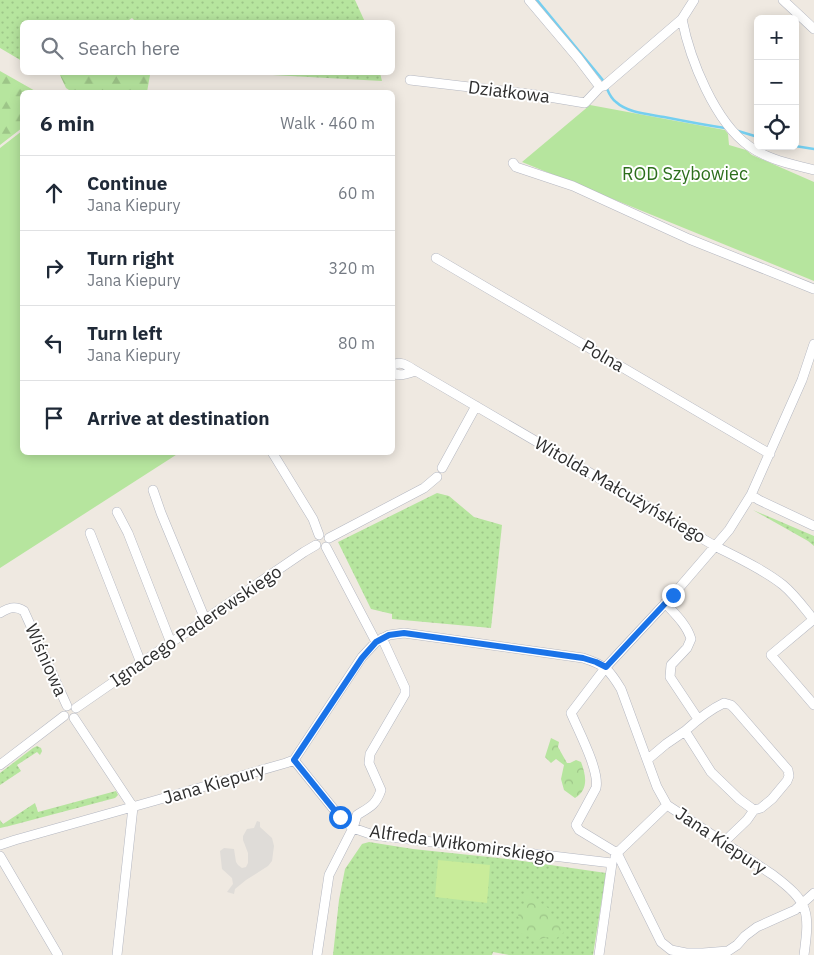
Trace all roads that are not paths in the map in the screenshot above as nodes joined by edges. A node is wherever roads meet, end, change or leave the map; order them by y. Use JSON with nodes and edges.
{"nodes":[{"id":1,"x":529,"y":0,"type":"edge"},
{"id":2,"x":694,"y":0,"type":"edge"},
{"id":3,"x":783,"y":0,"type":"edge"},
{"id":4,"x":682,"y":19,"type":"junction"},
{"id":5,"x":814,"y":29,"type":"edge"},
{"id":6,"x":410,"y":80,"type":"dead end"},
{"id":7,"x":605,"y":84,"type":"junction"},
{"id":8,"x":513,"y":163,"type":"dead end"},
{"id":9,"x":814,"y":170,"type":"edge"},
{"id":10,"x":436,"y":258,"type":"dead end"},
{"id":11,"x":814,"y":289,"type":"edge"},
{"id":12,"x":814,"y":344,"type":"edge"},
{"id":13,"x":395,"y":363,"type":"edge"},
{"id":14,"x":416,"y":371,"type":"junction"},
{"id":15,"x":395,"y":374,"type":"edge"},
{"id":16,"x":476,"y":406,"type":"junction"},
{"id":17,"x":770,"y":454,"type":"junction"},
{"id":18,"x":274,"y":455,"type":"edge"},
{"id":19,"x":442,"y":468,"type":"dead end"},
{"id":20,"x":436,"y":477,"type":"dead end"},
{"id":21,"x":153,"y":490,"type":"dead end"},
{"id":22,"x":751,"y":495,"type":"junction"},
{"id":23,"x":117,"y":512,"type":"dead end"},
{"id":24,"x":814,"y":526,"type":"edge"},
{"id":25,"x":90,"y":533,"type":"dead end"},
{"id":26,"x":319,"y":535,"type":"junction"},
{"id":27,"x":329,"y":538,"type":"junction"},
{"id":28,"x":316,"y":545,"type":"junction"},
{"id":29,"x":716,"y":546,"type":"junction"},
{"id":30,"x":326,"y":547,"type":"junction"},
{"id":31,"x":665,"y":603,"type":"junction"},
{"id":32,"x":0,"y":613,"type":"edge"},
{"id":33,"x":205,"y":619,"type":"junction"},
{"id":34,"x":814,"y":619,"type":"edge"},
{"id":35,"x":379,"y":640,"type":"junction"},
{"id":36,"x":171,"y":643,"type":"junction"},
{"id":37,"x":140,"y":663,"type":"junction"},
{"id":38,"x":606,"y":667,"type":"junction"},
{"id":39,"x":814,"y":705,"type":"edge"},
{"id":40,"x":71,"y":707,"type":"junction"},
{"id":41,"x":64,"y":716,"type":"junction"},
{"id":42,"x":74,"y":718,"type":"junction"},
{"id":43,"x":698,"y":719,"type":"junction"},
{"id":44,"x":685,"y":730,"type":"junction"},
{"id":45,"x":294,"y":760,"type":"junction"},
{"id":46,"x":647,"y":760,"type":"junction"},
{"id":47,"x":0,"y":764,"type":"edge"},
{"id":48,"x":667,"y":805,"type":"junction"},
{"id":49,"x":133,"y":807,"type":"junction"},
{"id":50,"x":754,"y":810,"type":"junction"},
{"id":51,"x":353,"y":828,"type":"junction"},
{"id":52,"x":724,"y":842,"type":"junction"},
{"id":53,"x":0,"y":845,"type":"edge"},
{"id":54,"x":617,"y":852,"type":"junction"},
{"id":55,"x":0,"y":856,"type":"edge"},
{"id":56,"x":612,"y":864,"type":"junction"},
{"id":57,"x":814,"y":893,"type":"edge"},
{"id":58,"x":802,"y":903,"type":"junction"},
{"id":59,"x":58,"y":955,"type":"edge"},
{"id":60,"x":116,"y":955,"type":"edge"},
{"id":61,"x":317,"y":955,"type":"edge"},
{"id":62,"x":599,"y":955,"type":"edge"},
{"id":63,"x":804,"y":955,"type":"edge"}],
"edges":[{"from":1,"to":7,"type":"street"},
{"from":2,"to":4,"type":"street","name":"Działkowa"},
{"from":3,"to":5,"type":"street"},
{"from":4,"to":7,"type":"street","name":"Działkowa"},
{"from":4,"to":9,"type":"street"},
{"from":6,"to":7,"type":"street","name":"Działkowa"},
{"from":8,"to":11,"type":"street"},
{"from":10,"to":17,"type":"street","name":"Polna"},
{"from":12,"to":17,"type":"street"},
{"from":13,"to":14,"type":"street","name":"Witolda Małcużyńskiego"},
{"from":14,"to":15,"type":"street"},
{"from":14,"to":16,"type":"street","name":"Witolda Małcużyńskiego"},
{"from":16,"to":19,"type":"street"},
{"from":16,"to":29,"type":"street","name":"Witolda Małcużyńskiego"},
{"from":17,"to":22,"type":"street"},
{"from":18,"to":26,"type":"street"},
{"from":20,"to":27,"type":"street"},
{"from":21,"to":33,"type":"street"},
{"from":22,"to":24,"type":"street"},
{"from":22,"to":29,"type":"street"},
{"from":23,"to":36,"type":"street"},
{"from":25,"to":37,"type":"street"},
{"from":26,"to":27,"type":"street"},
{"from":26,"to":28,"type":"street"},
{"from":27,"to":30,"type":"street"},
{"from":28,"to":30,"type":"street"},
{"from":28,"to":33,"type":"street","name":"Ignacego Paderewskiego"},
{"from":29,"to":31,"type":"street"},
{"from":29,"to":34,"type":"street","name":"Witolda Małcużyńskiego"},
{"from":30,"to":35,"type":"street"},
{"from":31,"to":38,"type":"street"},
{"from":31,"to":43,"type":"street"},
{"from":32,"to":40,"type":"street","name":"Wiśniowa"},
{"from":33,"to":36,"type":"street","name":"Ignacego Paderewskiego"},
{"from":34,"to":39,"type":"street"},
{"from":35,"to":38,"type":"street"},
{"from":35,"to":45,"type":"street"},
{"from":35,"to":51,"type":"street"},
{"from":36,"to":37,"type":"street","name":"Ignacego Paderewskiego"},
{"from":37,"to":40,"type":"street","name":"Ignacego Paderewskiego"},
{"from":38,"to":46,"type":"street","name":"Jana Kiepury"},
{"from":38,"to":54,"type":"street"},
{"from":40,"to":41,"type":"street","name":"Wiśniowa"},
{"from":40,"to":42,"type":"street","name":"Wiśniowa"},
{"from":41,"to":42,"type":"street","name":"Wiśniowa"},
{"from":41,"to":47,"type":"street"},
{"from":42,"to":49,"type":"street","name":"Wiśniowa"},
{"from":43,"to":44,"type":"street"},
{"from":43,"to":50,"type":"street"},
{"from":44,"to":46,"type":"street"},
{"from":44,"to":50,"type":"street"},
{"from":45,"to":49,"type":"street","name":"Jana Kiepury"},
{"from":45,"to":51,"type":"street"},
{"from":46,"to":48,"type":"street","name":"Jana Kiepury"},
{"from":48,"to":52,"type":"street","name":"Jana Kiepury"},
{"from":48,"to":54,"type":"street"},
{"from":49,"to":53,"type":"street","name":"Jana Kiepury"},
{"from":49,"to":60,"type":"street"},
{"from":50,"to":52,"type":"street"},
{"from":51,"to":56,"type":"street","name":"Alfreda Wiłkomirskiego"},
{"from":51,"to":61,"type":"street","name":"Alfreda Wiłkomirskiego"},
{"from":52,"to":58,"type":"street","name":"Jana Kiepury"},
{"from":54,"to":56,"type":"street"},
{"from":54,"to":58,"type":"street"},
{"from":55,"to":59,"type":"street"},
{"from":56,"to":62,"type":"street"},
{"from":57,"to":58,"type":"street"},
{"from":58,"to":63,"type":"street"}]}
